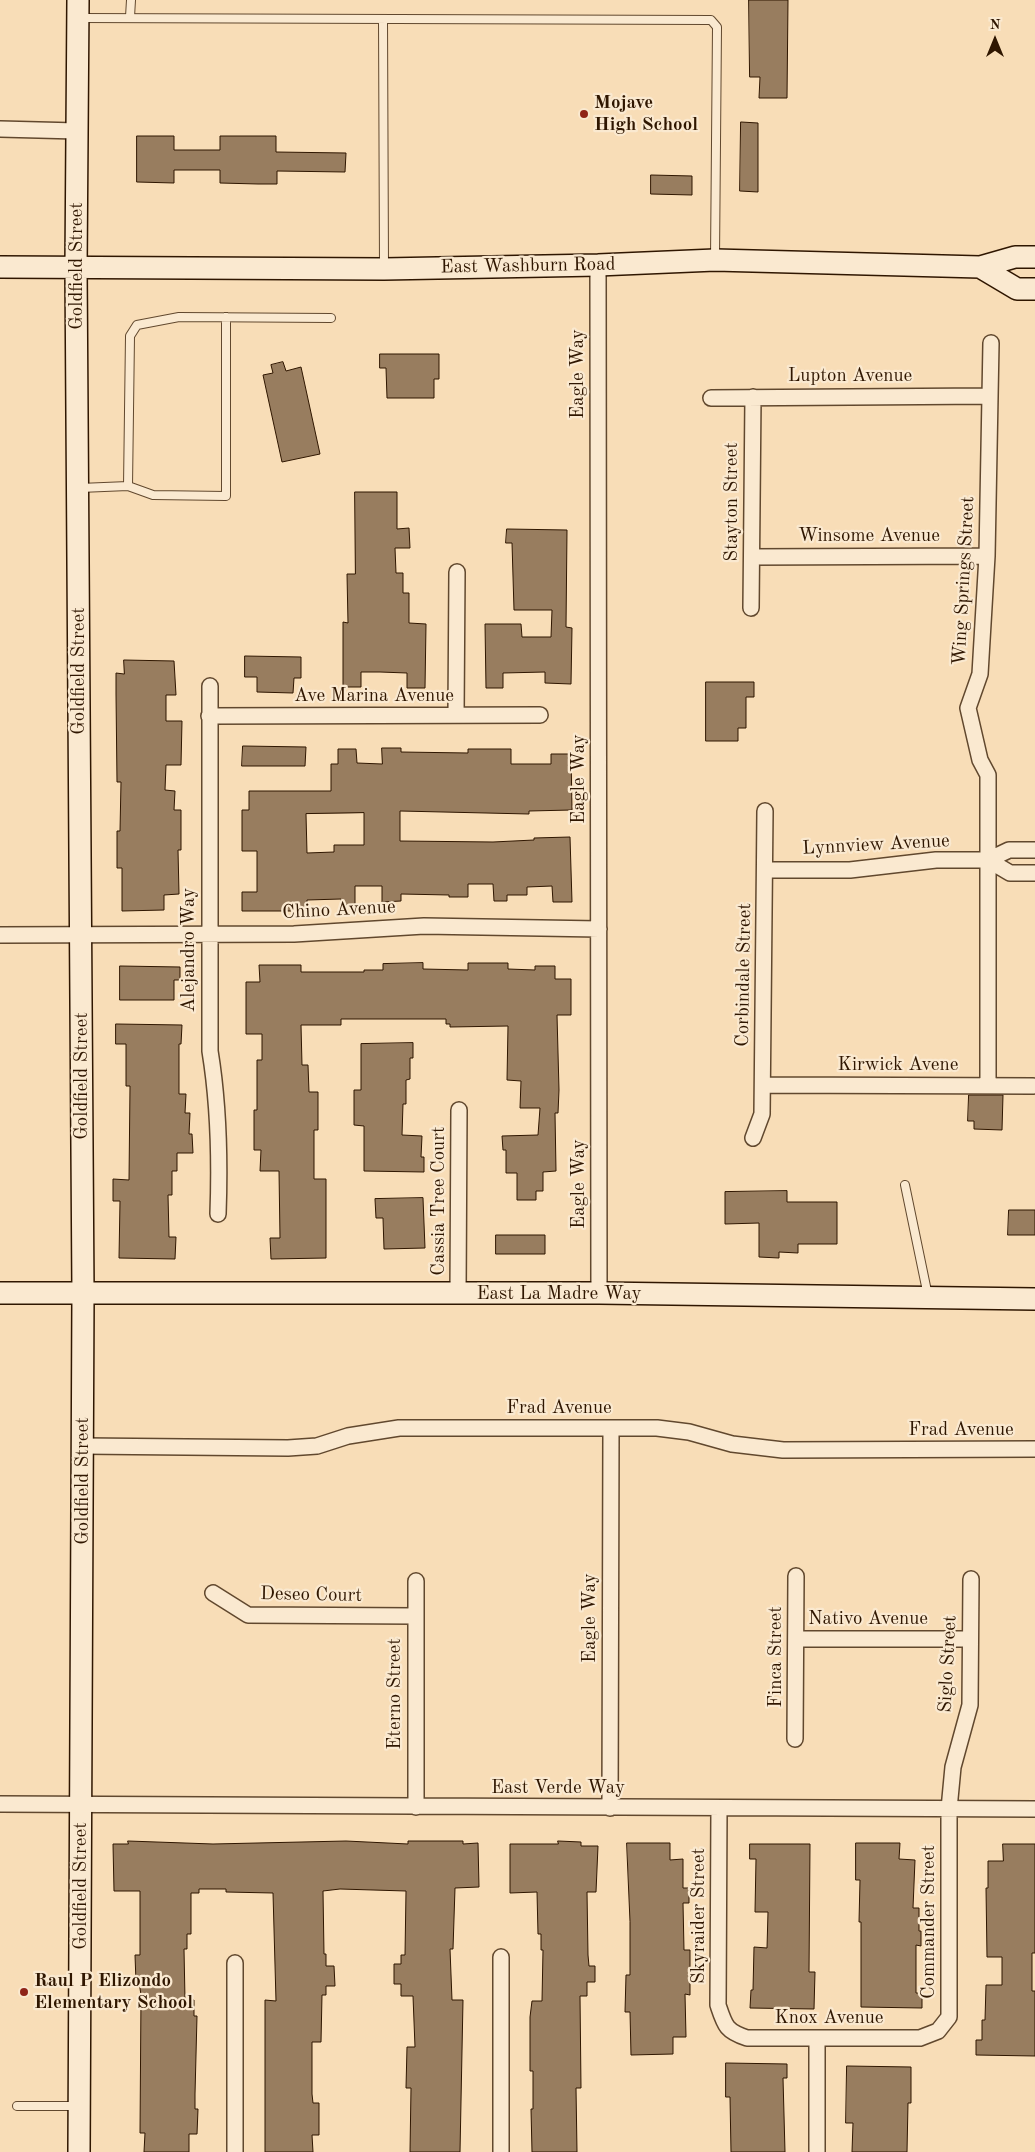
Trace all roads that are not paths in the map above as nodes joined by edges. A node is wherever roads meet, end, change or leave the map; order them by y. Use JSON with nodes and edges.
{"nodes":[{"id":1,"x":131,"y":0,"type":"edge"},
{"id":2,"x":78,"y":9,"type":"edge"},
{"id":3,"x":130,"y":17,"type":"junction"},
{"id":4,"x":383,"y":19,"type":"junction"},
{"id":5,"x":0,"y":130,"type":"edge"},
{"id":6,"x":77,"y":131,"type":"junction"},
{"id":7,"x":1035,"y":257,"type":"edge"},
{"id":8,"x":715,"y":260,"type":"junction"},
{"id":9,"x":598,"y":266,"type":"junction"},
{"id":10,"x":0,"y":267,"type":"edge"},
{"id":11,"x":980,"y":267,"type":"junction"},
{"id":12,"x":76,"y":268,"type":"junction"},
{"id":13,"x":384,"y":269,"type":"junction"},
{"id":14,"x":1035,"y":289,"type":"edge"},
{"id":15,"x":226,"y":317,"type":"junction"},
{"id":16,"x":331,"y":318,"type":"dead end"},
{"id":17,"x":991,"y":343,"type":"dead end"},
{"id":18,"x":990,"y":396,"type":"junction"},
{"id":19,"x":753,"y":397,"type":"junction"},
{"id":20,"x":711,"y":398,"type":"dead end"},
{"id":21,"x":128,"y":486,"type":"junction"},
{"id":22,"x":78,"y":488,"type":"junction"},
{"id":23,"x":987,"y":556,"type":"junction"},
{"id":24,"x":752,"y":557,"type":"junction"},
{"id":25,"x":457,"y":572,"type":"dead end"},
{"id":26,"x":752,"y":608,"type":"dead end"},
{"id":27,"x":210,"y":686,"type":"dead end"},
{"id":28,"x":456,"y":715,"type":"junction"},
{"id":29,"x":540,"y":715,"type":"dead end"},
{"id":30,"x":209,"y":716,"type":"junction"},
{"id":31,"x":765,"y":811,"type":"dead end"},
{"id":32,"x":1035,"y":850,"type":"edge"},
{"id":33,"x":988,"y":860,"type":"junction"},
{"id":34,"x":765,"y":870,"type":"junction"},
{"id":35,"x":1035,"y":872,"type":"edge"},
{"id":36,"x":599,"y":929,"type":"junction"},
{"id":37,"x":81,"y":934,"type":"junction"},
{"id":38,"x":209,"y":934,"type":"junction"},
{"id":39,"x":0,"y":935,"type":"edge"},
{"id":40,"x":763,"y":1085,"type":"junction"},
{"id":41,"x":988,"y":1085,"type":"junction"},
{"id":42,"x":1033,"y":1086,"type":"dead end"},
{"id":43,"x":459,"y":1110,"type":"dead end"},
{"id":44,"x":753,"y":1138,"type":"dead end"},
{"id":45,"x":905,"y":1184,"type":"dead end"},
{"id":46,"x":218,"y":1214,"type":"dead end"},
{"id":47,"x":0,"y":1293,"type":"edge"},
{"id":48,"x":84,"y":1293,"type":"junction"},
{"id":49,"x":458,"y":1293,"type":"junction"},
{"id":50,"x":599,"y":1293,"type":"junction"},
{"id":51,"x":928,"y":1298,"type":"junction"},
{"id":52,"x":1035,"y":1299,"type":"edge"},
{"id":53,"x":611,"y":1428,"type":"junction"},
{"id":54,"x":83,"y":1446,"type":"junction"},
{"id":55,"x":1035,"y":1449,"type":"edge"},
{"id":56,"x":796,"y":1576,"type":"dead end"},
{"id":57,"x":971,"y":1579,"type":"dead end"},
{"id":58,"x":416,"y":1581,"type":"dead end"},
{"id":59,"x":213,"y":1593,"type":"dead end"},
{"id":60,"x":415,"y":1616,"type":"junction"},
{"id":61,"x":796,"y":1639,"type":"junction"},
{"id":62,"x":970,"y":1639,"type":"junction"},
{"id":63,"x":796,"y":1739,"type":"dead end"},
{"id":64,"x":0,"y":1804,"type":"edge"},
{"id":65,"x":81,"y":1805,"type":"junction"},
{"id":66,"x":416,"y":1807,"type":"junction"},
{"id":67,"x":610,"y":1808,"type":"junction"},
{"id":68,"x":719,"y":1808,"type":"junction"},
{"id":69,"x":949,"y":1809,"type":"junction"},
{"id":70,"x":1035,"y":1809,"type":"edge"},
{"id":71,"x":501,"y":1957,"type":"dead end"},
{"id":72,"x":235,"y":1963,"type":"dead end"},
{"id":73,"x":724,"y":2024,"type":"joint"},
{"id":74,"x":938,"y":2031,"type":"joint"},
{"id":75,"x":817,"y":2038,"type":"junction"},
{"id":76,"x":17,"y":2106,"type":"dead end"},
{"id":77,"x":80,"y":2106,"type":"junction"},
{"id":78,"x":79,"y":2152,"type":"edge"},
{"id":79,"x":235,"y":2152,"type":"edge"},
{"id":80,"x":501,"y":2152,"type":"edge"},
{"id":81,"x":817,"y":2152,"type":"edge"}],
"edges":[{"from":1,"to":3,"type":"lane"},
{"from":2,"to":3,"type":"lane"},
{"from":2,"to":6,"type":"street","name":"Goldfield Street"},
{"from":3,"to":4,"type":"lane"},
{"from":4,"to":8,"type":"lane"},
{"from":4,"to":13,"type":"lane"},
{"from":5,"to":6,"type":"street"},
{"from":6,"to":12,"type":"street","name":"Goldfield Street"},
{"from":7,"to":11,"type":"street","name":"East Washburn Road"},
{"from":8,"to":9,"type":"street","name":"East Washburn Road"},
{"from":8,"to":11,"type":"street","name":"East Washburn Road"},
{"from":9,"to":13,"type":"street","name":"East Washburn Road"},
{"from":9,"to":36,"type":"street","name":"Eagle Way"},
{"from":10,"to":12,"type":"street","name":"East Washburn Road"},
{"from":11,"to":14,"type":"street","name":"East Washburn Road"},
{"from":12,"to":13,"type":"street","name":"East Washburn Road"},
{"from":12,"to":22,"type":"street","name":"Goldfield Street"},
{"from":15,"to":16,"type":"lane"},
{"from":15,"to":21,"type":"lane"},
{"from":15,"to":21,"type":"lane"},
{"from":17,"to":18,"type":"street","name":"Wing Springs Street"},
{"from":18,"to":19,"type":"street","name":"Lupton Avenue"},
{"from":18,"to":23,"type":"street","name":"Wing Springs Street"},
{"from":19,"to":20,"type":"street","name":"Lupton Avenue"},
{"from":19,"to":24,"type":"street","name":"Stayton Street"},
{"from":21,"to":22,"type":"lane"},
{"from":22,"to":37,"type":"street","name":"Goldfield Street"},
{"from":23,"to":24,"type":"street","name":"Winsome Avenue"},
{"from":23,"to":33,"type":"street","name":"Wing Springs Street"},
{"from":24,"to":26,"type":"street","name":"Stayton Street"},
{"from":25,"to":28,"type":"street"},
{"from":27,"to":30,"type":"street","name":"Alejandro Way"},
{"from":28,"to":29,"type":"street","name":"Ave Marina Avenue"},
{"from":28,"to":30,"type":"street","name":"Ave Marina Avenue"},
{"from":30,"to":38,"type":"street","name":"Alejandro Way"},
{"from":31,"to":34,"type":"street","name":"Corbindale Street"},
{"from":32,"to":33,"type":"street","name":"Lynnview Avenue"},
{"from":33,"to":34,"type":"street","name":"Lynnview Avenue"},
{"from":33,"to":35,"type":"street","name":"Lynnview Avenue"},
{"from":33,"to":41,"type":"street","name":"Wing Springs Street"},
{"from":34,"to":40,"type":"street","name":"Corbindale Street"},
{"from":36,"to":38,"type":"street","name":"Chino Avenue"},
{"from":36,"to":50,"type":"street","name":"Eagle Way"},
{"from":37,"to":38,"type":"street","name":"Chino Avenue"},
{"from":37,"to":39,"type":"street","name":"Chino Avenue"},
{"from":37,"to":48,"type":"street","name":"Goldfield Street"},
{"from":38,"to":46,"type":"street","name":"Alejandro Way"},
{"from":40,"to":41,"type":"street","name":"Kirwick Avene"},
{"from":40,"to":44,"type":"street","name":"Corbindale Street"},
{"from":41,"to":42,"type":"street","name":"Kirwick Avene"},
{"from":43,"to":49,"type":"street","name":"Cassia Tree Court"},
{"from":45,"to":51,"type":"lane"},
{"from":47,"to":48,"type":"street","name":"East La Madre Way"},
{"from":48,"to":49,"type":"street","name":"East La Madre Way"},
{"from":48,"to":54,"type":"street","name":"Goldfield Street"},
{"from":49,"to":50,"type":"street","name":"East La Madre Way"},
{"from":50,"to":51,"type":"street","name":"East La Madre Way"},
{"from":51,"to":52,"type":"street","name":"East La Madre Way"},
{"from":53,"to":54,"type":"street","name":"Frad Avenue"},
{"from":53,"to":55,"type":"street","name":"Frad Avenue"},
{"from":53,"to":67,"type":"street","name":"Eagle Way"},
{"from":54,"to":65,"type":"street","name":"Goldfield Street"},
{"from":56,"to":61,"type":"street","name":"Finca Street"},
{"from":57,"to":62,"type":"street","name":"Siglo Street"},
{"from":58,"to":60,"type":"street","name":"Eterno Street"},
{"from":59,"to":60,"type":"street","name":"Deseo Court"},
{"from":60,"to":66,"type":"street","name":"Eterno Street"},
{"from":61,"to":62,"type":"street","name":"Nativo Avenue"},
{"from":61,"to":63,"type":"street","name":"Finca Street"},
{"from":62,"to":69,"type":"street","name":"Siglo Street"},
{"from":64,"to":65,"type":"street","name":"East Verde Way"},
{"from":65,"to":66,"type":"street","name":"East Verde Way"},
{"from":65,"to":77,"type":"street","name":"Goldfield Street"},
{"from":66,"to":67,"type":"street","name":"East Verde Way"},
{"from":67,"to":68,"type":"street","name":"East Verde Way"},
{"from":68,"to":69,"type":"street","name":"East Verde Way"},
{"from":68,"to":73,"type":"street","name":"Skyraider Street"},
{"from":69,"to":70,"type":"street","name":"East Verde Way"},
{"from":69,"to":74,"type":"street","name":"Commander Street"},
{"from":71,"to":80,"type":"street"},
{"from":72,"to":79,"type":"street"},
{"from":73,"to":75,"type":"street","name":"Knox Avenue"},
{"from":74,"to":75,"type":"street","name":"Knox Avenue"},
{"from":75,"to":81,"type":"street"},
{"from":76,"to":77,"type":"lane"},
{"from":77,"to":78,"type":"street","name":"Goldfield Street"}]}
